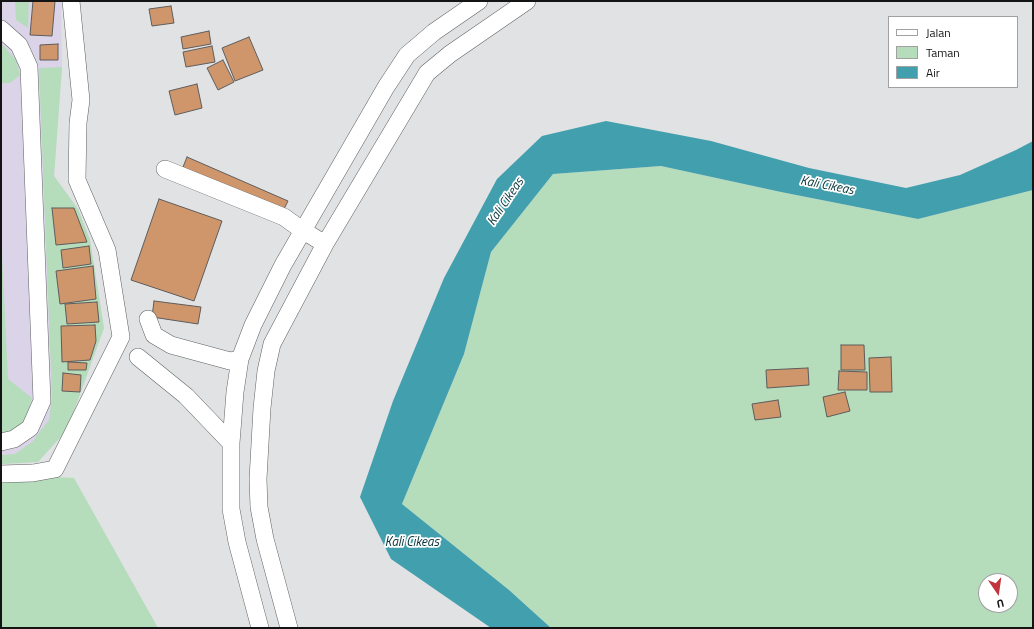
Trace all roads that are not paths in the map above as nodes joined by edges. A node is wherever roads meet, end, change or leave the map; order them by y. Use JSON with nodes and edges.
{"nodes":[{"id":1,"x":71,"y":1,"type":"edge"},
{"id":2,"x":479,"y":1,"type":"edge"},
{"id":3,"x":527,"y":1,"type":"edge"},
{"id":4,"x":1,"y":25,"type":"edge"},
{"id":5,"x":1,"y":29,"type":"edge"},
{"id":6,"x":165,"y":169,"type":"dead end"},
{"id":7,"x":302,"y":230,"type":"junction"},
{"id":8,"x":325,"y":244,"type":"junction"},
{"id":9,"x":148,"y":319,"type":"dead end"},
{"id":10,"x":138,"y":357,"type":"dead end"},
{"id":11,"x":240,"y":359,"type":"junction"},
{"id":12,"x":1,"y":442,"type":"edge"},
{"id":13,"x":231,"y":443,"type":"junction"},
{"id":14,"x":1,"y":474,"type":"edge"},
{"id":15,"x":260,"y":628,"type":"edge"},
{"id":16,"x":289,"y":628,"type":"edge"}],
"edges":[{"from":1,"to":14,"type":"street"},
{"from":2,"to":7,"type":"street"},
{"from":3,"to":8,"type":"street"},
{"from":4,"to":5,"type":"street"},
{"from":5,"to":12,"type":"street"},
{"from":6,"to":7,"type":"street"},
{"from":7,"to":8,"type":"street"},
{"from":7,"to":11,"type":"street"},
{"from":8,"to":16,"type":"street"},
{"from":9,"to":11,"type":"street"},
{"from":10,"to":13,"type":"street"},
{"from":11,"to":13,"type":"street"},
{"from":13,"to":15,"type":"street"}]}
